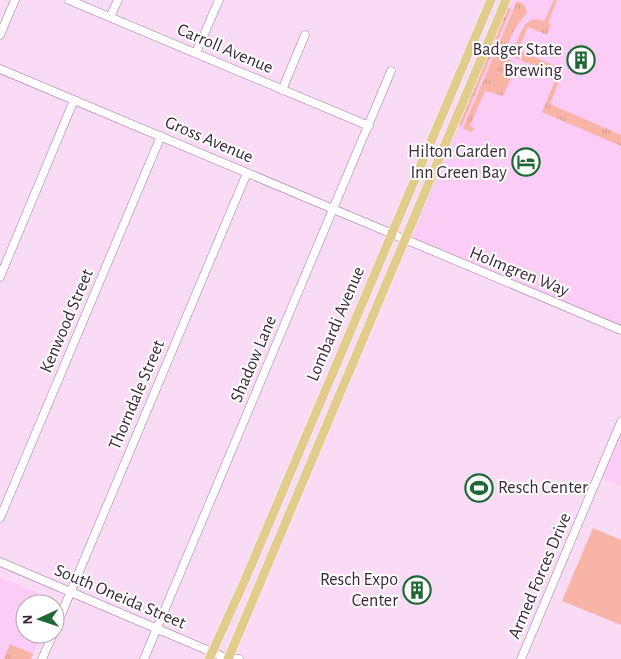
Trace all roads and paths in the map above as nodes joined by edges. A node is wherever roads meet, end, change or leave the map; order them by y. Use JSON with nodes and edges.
{"nodes":[{"id":1,"x":15,"y":0,"type":"edge"},
{"id":2,"x":70,"y":0,"type":"edge"},
{"id":3,"x":118,"y":0,"type":"edge"},
{"id":4,"x":219,"y":0,"type":"edge"},
{"id":5,"x":491,"y":0,"type":"edge"},
{"id":6,"x":506,"y":0,"type":"edge"},
{"id":7,"x":110,"y":17,"type":"junction"},
{"id":8,"x":305,"y":35,"type":"dead end"},
{"id":9,"x":0,"y":36,"type":"edge"},
{"id":10,"x":196,"y":53,"type":"junction"},
{"id":11,"x":0,"y":69,"type":"edge"},
{"id":12,"x":392,"y":71,"type":"dead end"},
{"id":13,"x":282,"y":90,"type":"junction"},
{"id":14,"x":74,"y":100,"type":"junction"},
{"id":15,"x":368,"y":126,"type":"junction"},
{"id":16,"x":161,"y":136,"type":"junction"},
{"id":17,"x":247,"y":173,"type":"junction"},
{"id":18,"x":333,"y":210,"type":"junction"},
{"id":19,"x":391,"y":236,"type":"junction"},
{"id":20,"x":405,"y":241,"type":"junction"},
{"id":21,"x":0,"y":277,"type":"edge"},
{"id":22,"x":621,"y":330,"type":"edge"},
{"id":23,"x":621,"y":422,"type":"edge"},
{"id":24,"x":0,"y":518,"type":"edge"},
{"id":25,"x":0,"y":562,"type":"edge"},
{"id":26,"x":70,"y":592,"type":"junction"},
{"id":27,"x":65,"y":604,"type":"edge"},
{"id":28,"x":156,"y":629,"type":"junction"},
{"id":29,"x":49,"y":644,"type":"edge"},
{"id":30,"x":211,"y":656,"type":"edge"},
{"id":31,"x":42,"y":659,"type":"edge"},
{"id":32,"x":144,"y":659,"type":"edge"},
{"id":33,"x":229,"y":659,"type":"edge"},
{"id":34,"x":239,"y":659,"type":"edge"},
{"id":35,"x":521,"y":659,"type":"edge"}],
"edges":[{"from":1,"to":9,"type":"street"},
{"from":2,"to":7,"type":"street","name":"Carroll Avenue"},
{"from":3,"to":7,"type":"street"},
{"from":4,"to":10,"type":"street"},
{"from":5,"to":19,"type":"main road","name":"Lombardi Avenue"},
{"from":6,"to":20,"type":"main road","name":"Lombardi Avenue"},
{"from":7,"to":10,"type":"street","name":"Carroll Avenue"},
{"from":8,"to":13,"type":"street"},
{"from":10,"to":13,"type":"street","name":"Carroll Avenue"},
{"from":11,"to":14,"type":"street","name":"Gross Avenue"},
{"from":12,"to":15,"type":"street","name":"Shadow Lane"},
{"from":13,"to":15,"type":"street","name":"Carroll Avenue"},
{"from":14,"to":16,"type":"street","name":"Gross Avenue"},
{"from":14,"to":21,"type":"street"},
{"from":15,"to":18,"type":"street","name":"Shadow Lane"},
{"from":16,"to":17,"type":"street","name":"Gross Avenue"},
{"from":16,"to":24,"type":"street","name":"Kenwood Street"},
{"from":17,"to":18,"type":"street","name":"Gross Avenue"},
{"from":17,"to":26,"type":"street","name":"Thorndale Street"},
{"from":18,"to":19,"type":"street","name":"Gross Avenue"},
{"from":18,"to":28,"type":"street","name":"Shadow Lane"},
{"from":19,"to":20,"type":"street","name":"Gross Avenue"},
{"from":19,"to":30,"type":"main road","name":"Lombardi Avenue"},
{"from":20,"to":22,"type":"street","name":"Holmgren Way"},
{"from":20,"to":33,"type":"main road","name":"Lombardi Avenue"},
{"from":23,"to":35,"type":"street","name":"Armed Forces Drive"},
{"from":25,"to":26,"type":"street","name":"South Oneida Street"},
{"from":26,"to":27,"type":"street","name":"Thorndale Street"},
{"from":26,"to":28,"type":"street","name":"South Oneida Street"},
{"from":28,"to":30,"type":"street","name":"South Oneida Street"},
{"from":28,"to":32,"type":"street","name":"Shadow Lane"},
{"from":29,"to":31,"type":"street"},
{"from":30,"to":33,"type":"street","name":"South Oneida Street"},
{"from":33,"to":34,"type":"street","name":"South Oneida Street"}]}
